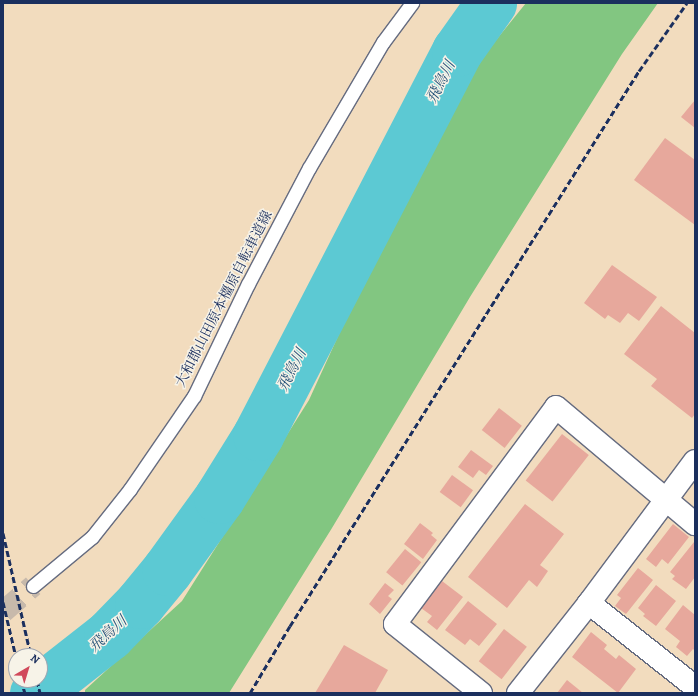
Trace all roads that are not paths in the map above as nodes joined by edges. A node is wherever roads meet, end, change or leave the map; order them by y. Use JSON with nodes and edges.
{"nodes":[{"id":1,"x":412,"y":3,"type":"edge"},
{"id":2,"x":695,"y":461,"type":"edge"},
{"id":3,"x":665,"y":500,"type":"junction"},
{"id":4,"x":695,"y":524,"type":"edge"},
{"id":5,"x":33,"y":586,"type":"tunnel mouth"},
{"id":6,"x":589,"y":603,"type":"junction"},
{"id":7,"x":695,"y":687,"type":"edge"},
{"id":8,"x":482,"y":693,"type":"edge"},
{"id":9,"x":518,"y":693,"type":"edge"}],
"edges":[{"from":1,"to":5,"type":"lane","name":"大和郡山田原本橿原自転車道線"},
{"from":2,"to":3,"type":"street"},
{"from":3,"to":4,"type":"street"},
{"from":3,"to":6,"type":"street"},
{"from":3,"to":8,"type":"street"},
{"from":6,"to":7,"type":"street"},
{"from":6,"to":9,"type":"street"}]}
